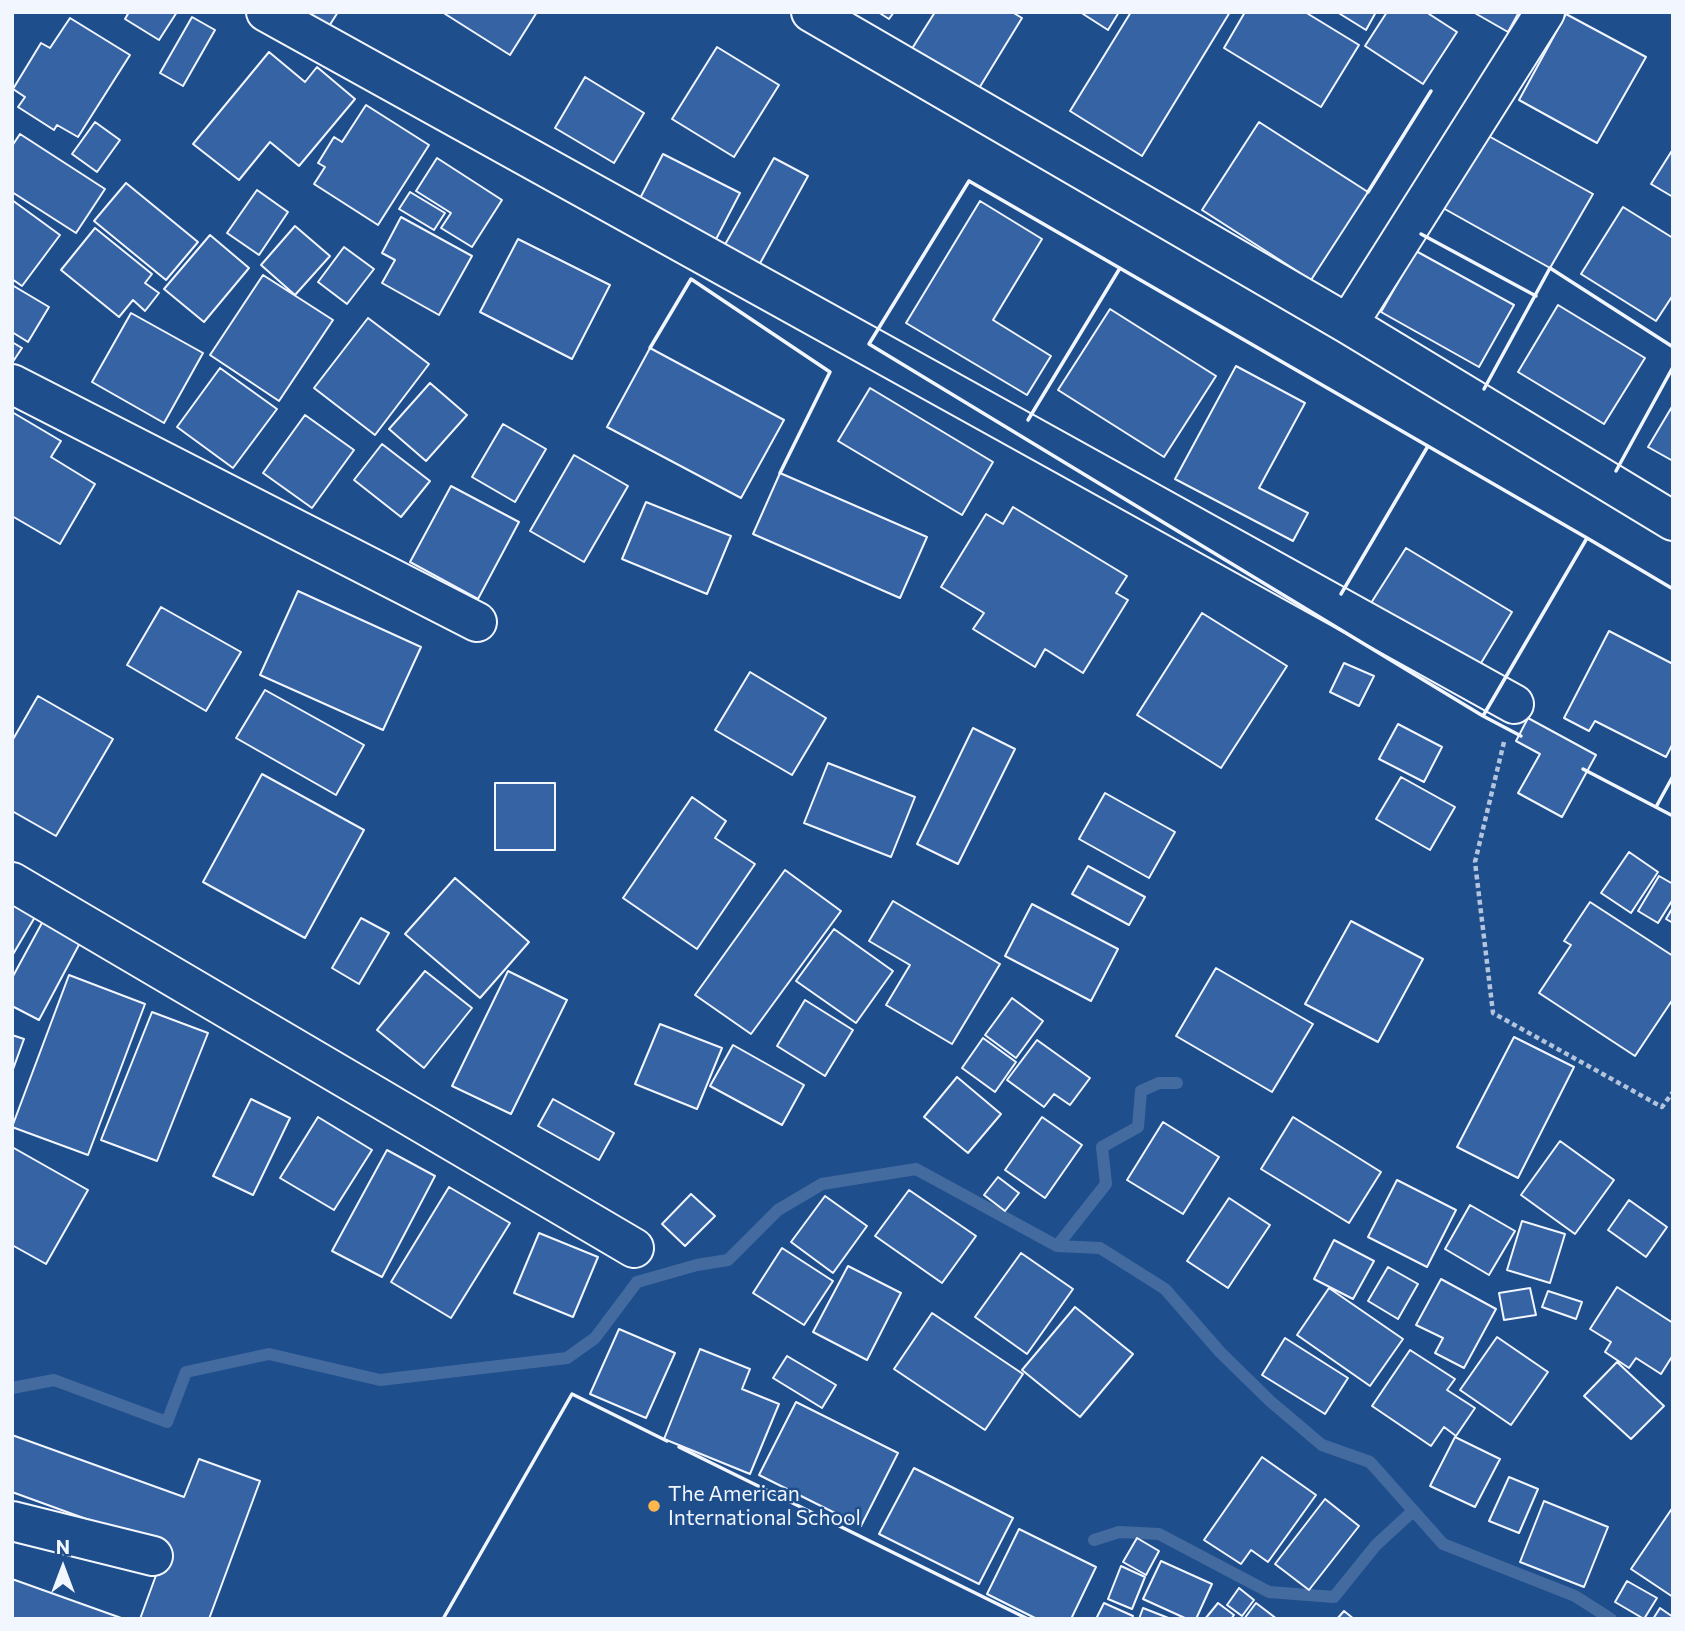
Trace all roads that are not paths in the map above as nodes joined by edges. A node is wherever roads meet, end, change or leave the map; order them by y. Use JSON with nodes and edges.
{"nodes":[{"id":1,"x":265,"y":12,"type":"edge"},
{"id":2,"x":811,"y":12,"type":"edge"},
{"id":3,"x":1545,"y":12,"type":"edge"},
{"id":4,"x":1348,"y":324,"type":"junction"},
{"id":5,"x":12,"y":384,"type":"edge"},
{"id":6,"x":1673,"y":521,"type":"edge"},
{"id":7,"x":477,"y":622,"type":"dead end"},
{"id":8,"x":1514,"y":704,"type":"road end"},
{"id":9,"x":12,"y":882,"type":"edge"},
{"id":10,"x":634,"y":1248,"type":"dead end"},
{"id":11,"x":12,"y":1521,"type":"edge"},
{"id":12,"x":153,"y":1556,"type":"dead end"}],
"edges":[{"from":1,"to":8,"type":"street"},
{"from":2,"to":4,"type":"street"},
{"from":3,"to":4,"type":"street"},
{"from":4,"to":6,"type":"street"},
{"from":5,"to":7,"type":"street"},
{"from":9,"to":10,"type":"street"},
{"from":11,"to":12,"type":"street"}]}
